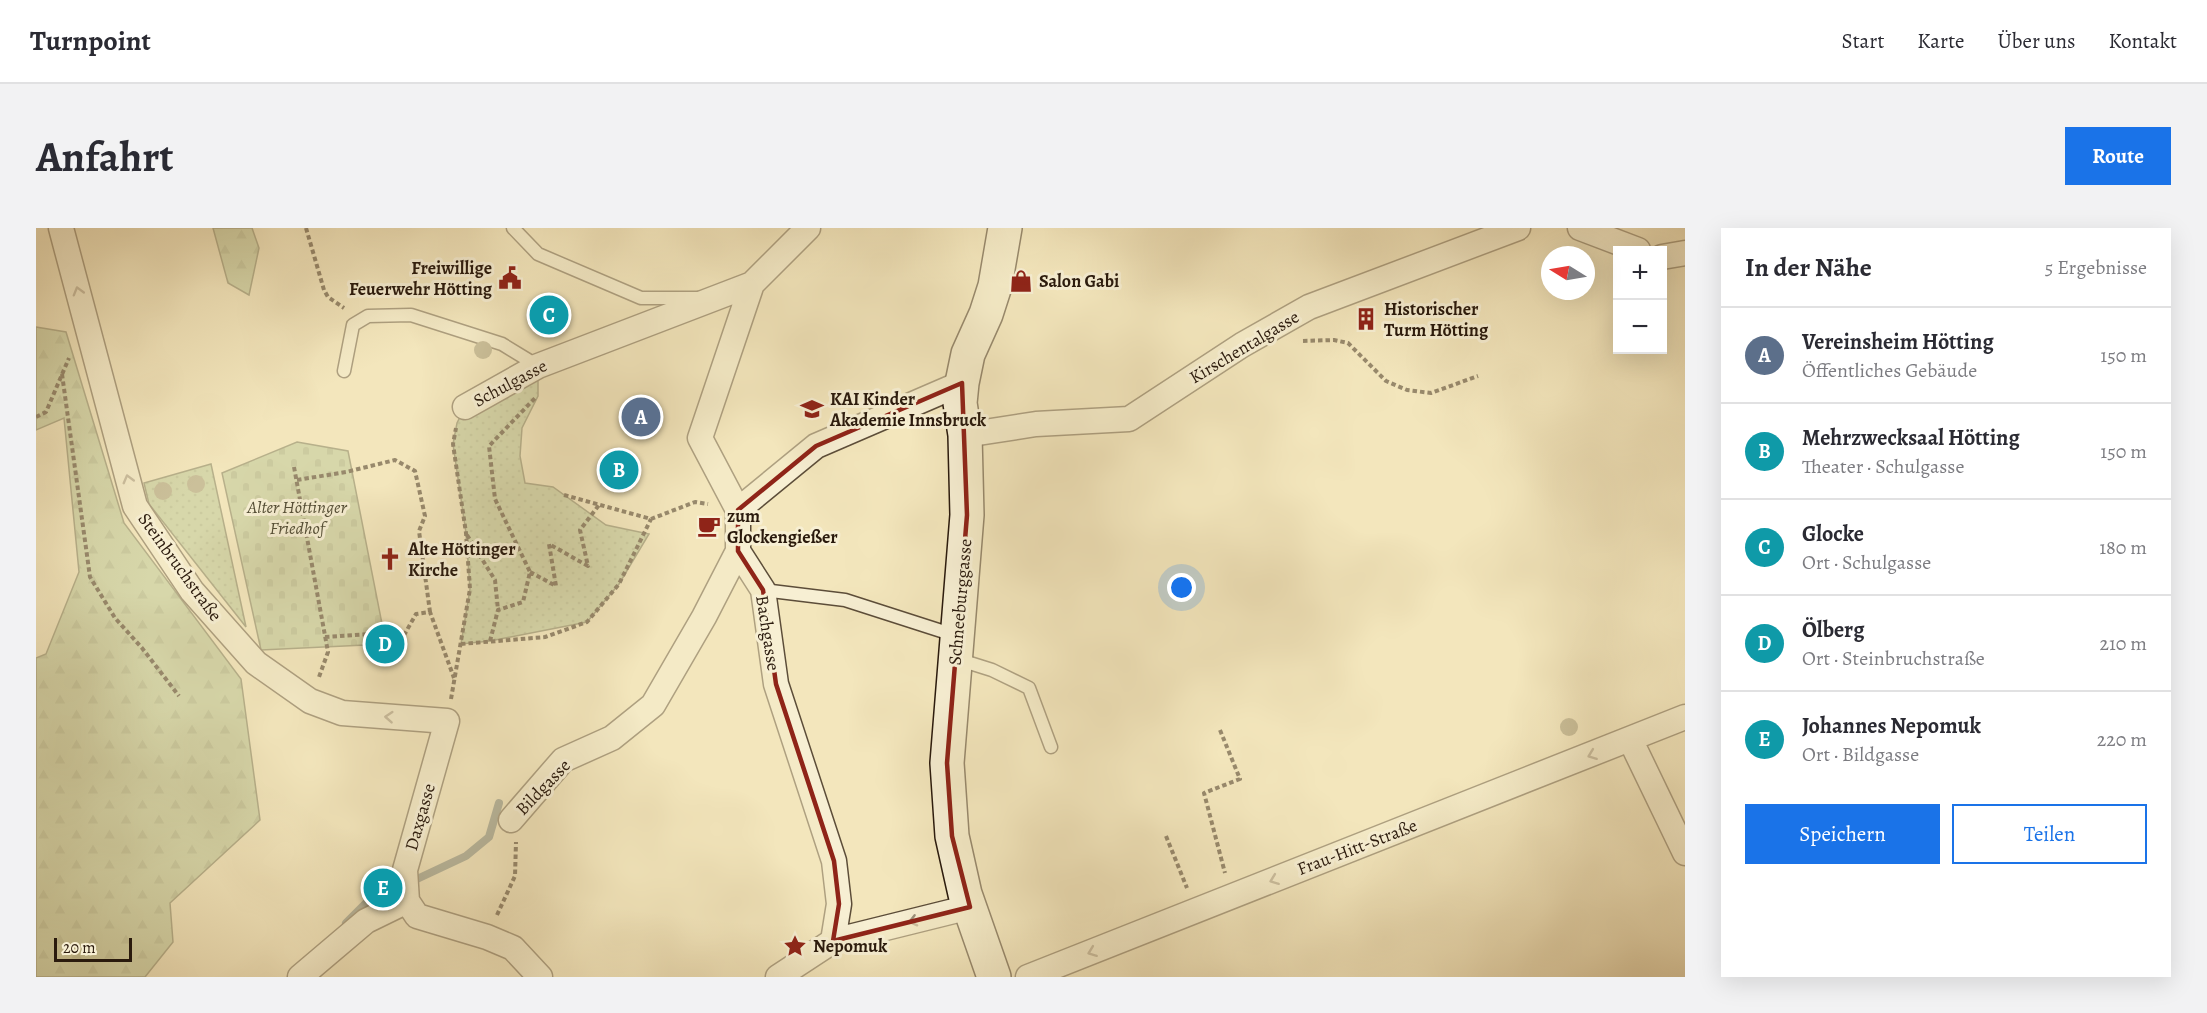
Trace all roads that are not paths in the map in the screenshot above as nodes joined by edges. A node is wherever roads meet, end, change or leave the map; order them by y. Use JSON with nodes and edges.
{"nodes":[{"id":1,"x":61,"y":228,"type":"edge"},
{"id":2,"x":513,"y":228,"type":"edge"},
{"id":3,"x":808,"y":228,"type":"edge"},
{"id":4,"x":1005,"y":228,"type":"edge"},
{"id":5,"x":1518,"y":228,"type":"edge"},
{"id":6,"x":1580,"y":228,"type":"edge"},
{"id":7,"x":1627,"y":246,"type":"edge"},
{"id":8,"x":1685,"y":253,"type":"edge"},
{"id":9,"x":1667,"y":256,"type":"edge"},
{"id":10,"x":752,"y":284,"type":"junction"},
{"id":11,"x":720,"y":298,"type":"junction"},
{"id":12,"x":538,"y":366,"type":"junction"},
{"id":13,"x":344,"y":371,"type":"dead end"},
{"id":14,"x":962,"y":383,"type":"junction"},
{"id":15,"x":465,"y":407,"type":"road end"},
{"id":16,"x":965,"y":435,"type":"junction"},
{"id":17,"x":738,"y":510,"type":"junction"},
{"id":18,"x":738,"y":551,"type":"junction"},
{"id":19,"x":763,"y":590,"type":"junction"},
{"id":20,"x":956,"y":647,"type":"junction"},
{"id":21,"x":1685,"y":717,"type":"edge"},
{"id":22,"x":447,"y":721,"type":"joint"},
{"id":23,"x":1630,"y":739,"type":"junction"},
{"id":24,"x":1051,"y":747,"type":"dead end"},
{"id":25,"x":511,"y":820,"type":"road end"},
{"id":26,"x":1685,"y":853,"type":"edge"},
{"id":27,"x":407,"y":901,"type":"junction"},
{"id":28,"x":970,"y":907,"type":"junction"},
{"id":29,"x":833,"y":941,"type":"junction"},
{"id":30,"x":300,"y":977,"type":"edge"},
{"id":31,"x":540,"y":977,"type":"edge"},
{"id":32,"x":778,"y":977,"type":"edge"},
{"id":33,"x":994,"y":977,"type":"edge"},
{"id":34,"x":1028,"y":977,"type":"edge"}],
"edges":[{"from":22,"to":1,"type":"street","name":"Steinbruchstraße","one_way":true},
{"from":2,"to":11,"type":"lane"},
{"from":3,"to":10,"type":"street","name":"Schulgasse"},
{"from":4,"to":14,"type":"street","name":"Schneeburggasse"},
{"from":5,"to":16,"type":"street","name":"Kirschentalgasse"},
{"from":6,"to":7,"type":"street"},
{"from":8,"to":9,"type":"street"},
{"from":10,"to":11,"type":"street","name":"Schulgasse"},
{"from":10,"to":17,"type":"street","name":"Schulgasse"},
{"from":11,"to":12,"type":"street","name":"Schulgasse"},
{"from":12,"to":13,"type":"lane"},
{"from":12,"to":15,"type":"street","name":"Schulgasse"},
{"from":14,"to":16,"type":"street","name":"Schneeburggasse"},
{"from":14,"to":17,"type":"street"},
{"from":16,"to":20,"type":"street","name":"Schneeburggasse"},
{"from":17,"to":18,"type":"street"},
{"from":18,"to":19,"type":"street","name":"Bachgasse"},
{"from":18,"to":25,"type":"street","name":"Bildgasse"},
{"from":19,"to":20,"type":"lane"},
{"from":19,"to":29,"type":"street","name":"Bachgasse"},
{"from":20,"to":24,"type":"lane"},
{"from":20,"to":28,"type":"street","name":"Schneeburggasse"},
{"from":21,"to":23,"type":"street","name":"Frau-Hitt-Straße"},
{"from":22,"to":27,"type":"street","name":"Daxgasse"},
{"from":23,"to":26,"type":"street"},
{"from":23,"to":34,"type":"street","name":"Frau-Hitt-Straße","one_way":true},
{"from":27,"to":30,"type":"street"},
{"from":27,"to":31,"type":"street"},
{"from":28,"to":29,"type":"street","one_way":true},
{"from":28,"to":33,"type":"street","name":"Schneeburggasse"},
{"from":29,"to":32,"type":"street"}]}
